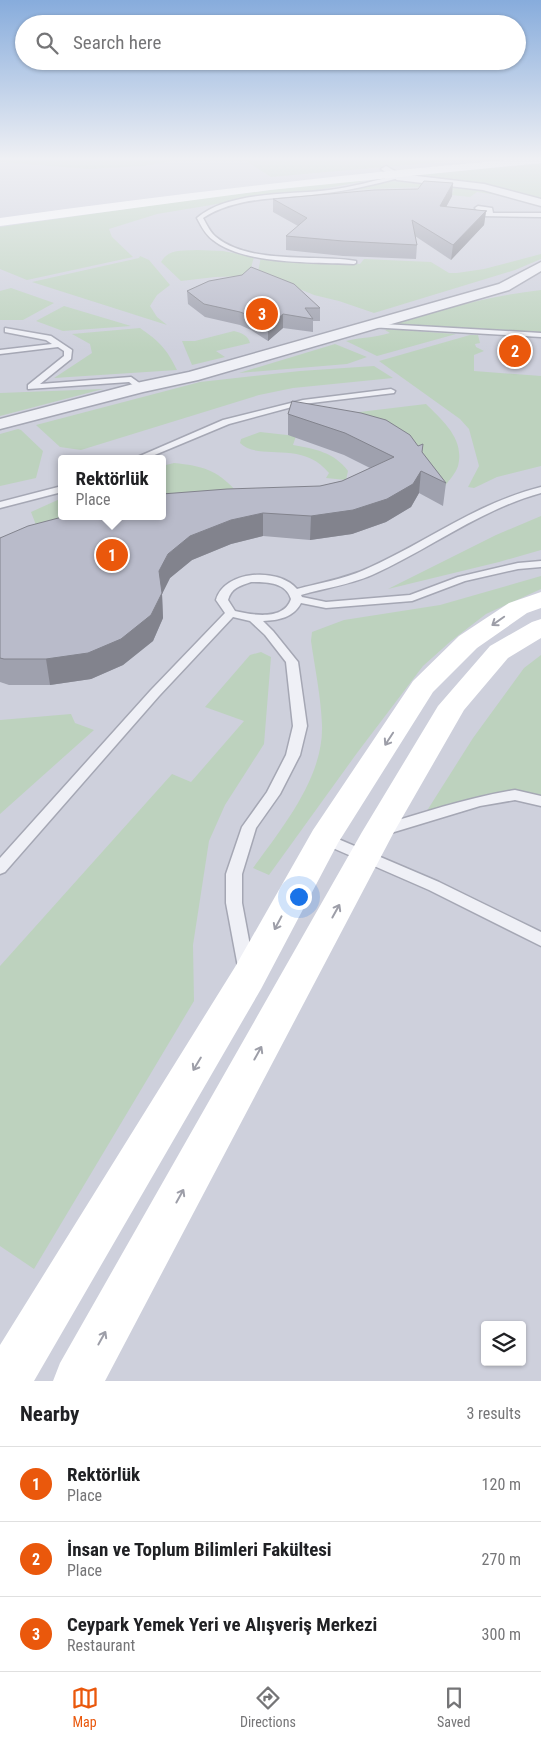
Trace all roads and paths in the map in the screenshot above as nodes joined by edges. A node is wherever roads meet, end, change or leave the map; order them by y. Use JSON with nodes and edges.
{"nodes":[{"id":1,"x":204,"y":223,"type":"edge"},
{"id":2,"x":354,"y":262,"type":"edge"},
{"id":3,"x":541,"y":266,"type":"edge"},
{"id":4,"x":541,"y":283,"type":"edge"},
{"id":5,"x":504,"y":287,"type":"junction"},
{"id":6,"x":367,"y":325,"type":"junction"},
{"id":7,"x":8,"y":330,"type":"dead end"},
{"id":8,"x":541,"y":335,"type":"edge"},
{"id":9,"x":59,"y":345,"type":"junction"},
{"id":10,"x":0,"y":352,"type":"edge"},
{"id":11,"x":141,"y":387,"type":"junction"},
{"id":12,"x":391,"y":391,"type":"dead end"},
{"id":13,"x":0,"y":424,"type":"edge"},
{"id":14,"x":147,"y":455,"type":"edge"},
{"id":15,"x":58,"y":490,"type":"edge"},
{"id":16,"x":541,"y":490,"type":"edge"},
{"id":17,"x":0,"y":505,"type":"edge"},
{"id":18,"x":541,"y":564,"type":"edge"},
{"id":19,"x":296,"y":596,"type":"junction"},
{"id":20,"x":541,"y":599,"type":"edge"},
{"id":21,"x":231,"y":613,"type":"junction"},
{"id":22,"x":254,"y":619,"type":"junction"},
{"id":23,"x":541,"y":627,"type":"edge"},
{"id":24,"x":541,"y":800,"type":"edge"},
{"id":25,"x":324,"y":838,"type":"junction"},
{"id":26,"x":372,"y":844,"type":"junction"},
{"id":27,"x":0,"y":868,"type":"edge"},
{"id":28,"x":541,"y":940,"type":"edge"},
{"id":29,"x":248,"y":978,"type":"junction"},
{"id":30,"x":6,"y":1381,"type":"edge"},
{"id":31,"x":78,"y":1381,"type":"edge"}],
"edges":[{"from":1,"to":2,"type":"lane"},
{"from":3,"to":5,"type":"street"},
{"from":4,"to":5,"type":"street"},
{"from":5,"to":6,"type":"street"},
{"from":6,"to":8,"type":"lane"},
{"from":6,"to":11,"type":"street"},
{"from":7,"to":9,"type":"lane"},
{"from":9,"to":10,"type":"lane"},
{"from":9,"to":11,"type":"lane"},
{"from":11,"to":13,"type":"street"},
{"from":12,"to":14,"type":"lane"},
{"from":15,"to":17,"type":"lane"},
{"from":16,"to":19,"type":"lane"},
{"from":18,"to":19,"type":"lane"},
{"from":19,"to":21,"type":"lane"},
{"from":19,"to":22,"type":"lane"},
{"from":20,"to":25,"type":"street","one_way":true},
{"from":21,"to":22,"type":"lane"},
{"from":21,"to":27,"type":"lane"},
{"from":22,"to":29,"type":"lane"},
{"from":23,"to":26,"type":"street"},
{"from":24,"to":26,"type":"lane"},
{"from":25,"to":26,"type":"lane"},
{"from":25,"to":29,"type":"street","one_way":true},
{"from":26,"to":28,"type":"lane"},
{"from":31,"to":26,"type":"street","one_way":true},
{"from":29,"to":30,"type":"street","one_way":true}]}
